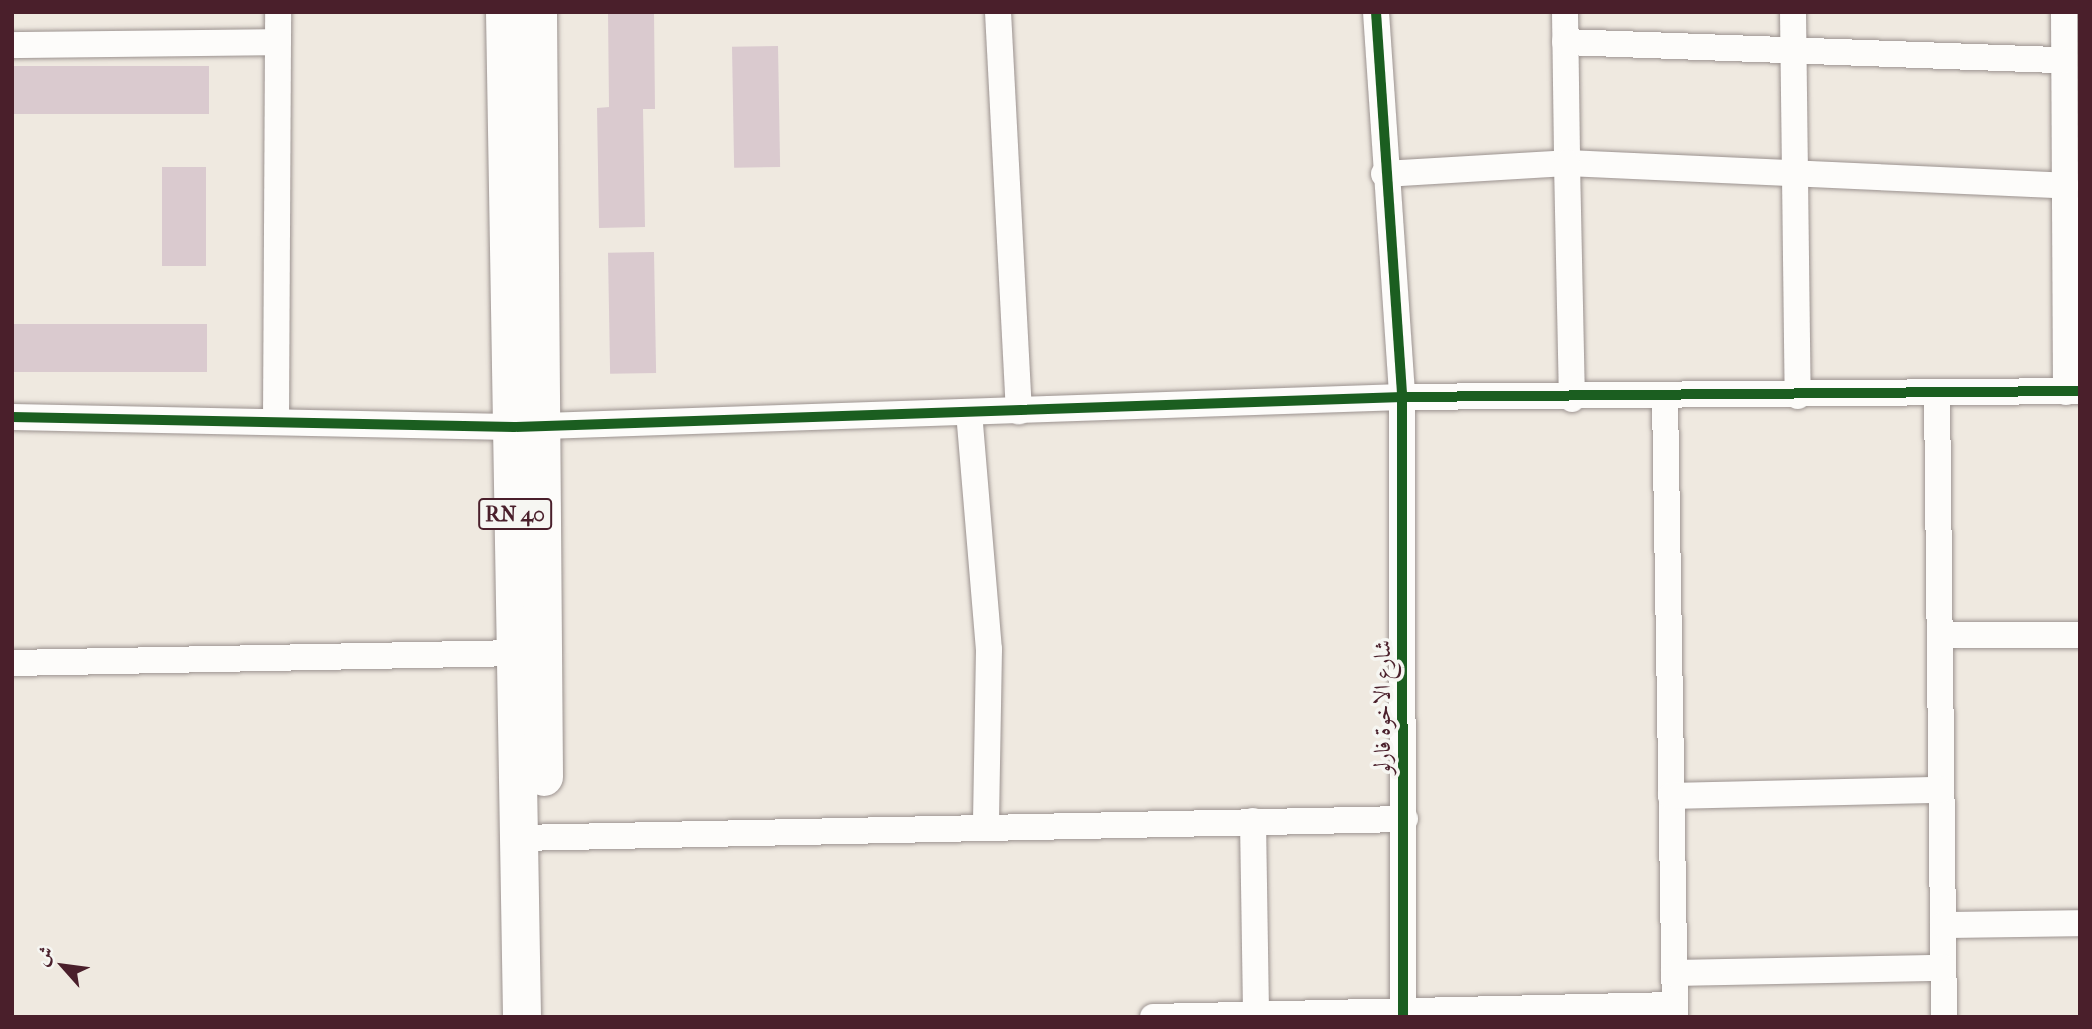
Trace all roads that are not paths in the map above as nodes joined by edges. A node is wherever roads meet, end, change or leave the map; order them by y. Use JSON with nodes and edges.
{"nodes":[{"id":1,"x":278,"y":12,"type":"edge"},
{"id":2,"x":505,"y":12,"type":"edge"},
{"id":3,"x":538,"y":12,"type":"edge"},
{"id":4,"x":998,"y":12,"type":"edge"},
{"id":5,"x":1376,"y":12,"type":"edge"},
{"id":6,"x":1565,"y":12,"type":"edge"},
{"id":7,"x":1793,"y":12,"type":"edge"},
{"id":8,"x":2064,"y":12,"type":"edge"},
{"id":9,"x":278,"y":42,"type":"junction"},
{"id":10,"x":1565,"y":42,"type":"junction"},
{"id":11,"x":12,"y":45,"type":"edge"},
{"id":12,"x":1794,"y":50,"type":"junction"},
{"id":13,"x":2064,"y":60,"type":"junction"},
{"id":14,"x":1567,"y":163,"type":"junction"},
{"id":15,"x":1795,"y":171,"type":"junction"},
{"id":16,"x":525,"y":174,"type":"junction"},
{"id":17,"x":1384,"y":174,"type":"junction"},
{"id":18,"x":2065,"y":186,"type":"junction"},
{"id":19,"x":2073,"y":391,"type":"edge"},
{"id":20,"x":1937,"y":394,"type":"junction"},
{"id":21,"x":1798,"y":396,"type":"junction"},
{"id":22,"x":1402,"y":397,"type":"junction"},
{"id":23,"x":1665,"y":398,"type":"junction"},
{"id":24,"x":1572,"y":399,"type":"junction"},
{"id":25,"x":1019,"y":411,"type":"junction"},
{"id":26,"x":969,"y":412,"type":"junction"},
{"id":27,"x":12,"y":417,"type":"edge"},
{"id":28,"x":276,"y":422,"type":"junction"},
{"id":29,"x":530,"y":426,"type":"junction"},
{"id":30,"x":1940,"y":635,"type":"junction"},
{"id":31,"x":2080,"y":635,"type":"edge"},
{"id":32,"x":517,"y":653,"type":"junction"},
{"id":33,"x":12,"y":663,"type":"edge"},
{"id":34,"x":1941,"y":790,"type":"junction"},
{"id":35,"x":1671,"y":796,"type":"junction"},
{"id":36,"x":1405,"y":819,"type":"junction"},
{"id":37,"x":1253,"y":821,"type":"junction"},
{"id":38,"x":986,"y":827,"type":"junction"},
{"id":39,"x":531,"y":837,"type":"junction"},
{"id":40,"x":2080,"y":923,"type":"edge"},
{"id":41,"x":1943,"y":925,"type":"junction"},
{"id":42,"x":1943,"y":968,"type":"junction"},
{"id":43,"x":1674,"y":972,"type":"junction"},
{"id":44,"x":1674,"y":1011,"type":"edge"},
{"id":45,"x":1256,"y":1012,"type":"junction"},
{"id":46,"x":1402,"y":1013,"type":"edge"},
{"id":47,"x":522,"y":1017,"type":"edge"},
{"id":48,"x":545,"y":1017,"type":"edge"},
{"id":49,"x":1153,"y":1017,"type":"edge"},
{"id":50,"x":1944,"y":1017,"type":"edge"}],
"edges":[{"from":1,"to":9,"type":"street"},
{"from":2,"to":16,"type":"main road","number":"RN 40"},
{"from":3,"to":16,"type":"main road","number":"RN 40"},
{"from":4,"to":25,"type":"street"},
{"from":5,"to":17,"type":"street","name":"شارع الاخوة فارلو"},
{"from":6,"to":10,"type":"street"},
{"from":7,"to":12,"type":"street"},
{"from":8,"to":13,"type":"street"},
{"from":9,"to":11,"type":"street"},
{"from":9,"to":28,"type":"street"},
{"from":10,"to":12,"type":"street"},
{"from":10,"to":14,"type":"street"},
{"from":12,"to":13,"type":"street"},
{"from":12,"to":15,"type":"street"},
{"from":13,"to":18,"type":"street"},
{"from":14,"to":15,"type":"street"},
{"from":14,"to":17,"type":"street"},
{"from":14,"to":24,"type":"street"},
{"from":15,"to":18,"type":"street"},
{"from":15,"to":21,"type":"street"},
{"from":16,"to":29,"type":"main road","number":"RN 40"},
{"from":17,"to":22,"type":"street","name":"شارع الاخوة فارلو"},
{"from":18,"to":19,"type":"street"},
{"from":19,"to":20,"type":"street"},
{"from":20,"to":21,"type":"street"},
{"from":20,"to":30,"type":"street"},
{"from":21,"to":23,"type":"street"},
{"from":22,"to":24,"type":"street"},
{"from":22,"to":25,"type":"street"},
{"from":22,"to":36,"type":"street","name":"شارع الاخوة فارلو"},
{"from":23,"to":24,"type":"street"},
{"from":23,"to":35,"type":"street"},
{"from":25,"to":26,"type":"street"},
{"from":26,"to":29,"type":"street"},
{"from":26,"to":38,"type":"street"},
{"from":27,"to":28,"type":"street"},
{"from":28,"to":29,"type":"street"},
{"from":29,"to":32,"type":"main road","number":"RN 40"},
{"from":29,"to":39,"type":"main road","number":"RN 40"},
{"from":30,"to":31,"type":"street"},
{"from":30,"to":34,"type":"street"},
{"from":32,"to":33,"type":"street"},
{"from":32,"to":39,"type":"main road","number":"RN 40"},
{"from":34,"to":35,"type":"street"},
{"from":34,"to":41,"type":"street"},
{"from":35,"to":43,"type":"street"},
{"from":36,"to":37,"type":"street"},
{"from":36,"to":46,"type":"street","name":"شارع الاخوة فارلو"},
{"from":37,"to":38,"type":"street"},
{"from":37,"to":45,"type":"street"},
{"from":38,"to":39,"type":"street"},
{"from":39,"to":47,"type":"main road","number":"RN 40"},
{"from":39,"to":48,"type":"main road","number":"RN 40"},
{"from":40,"to":41,"type":"street"},
{"from":41,"to":42,"type":"street"},
{"from":42,"to":43,"type":"street"},
{"from":42,"to":50,"type":"street"},
{"from":43,"to":44,"type":"street"},
{"from":44,"to":46,"type":"street"},
{"from":45,"to":46,"type":"street"},
{"from":45,"to":49,"type":"street"}]}
